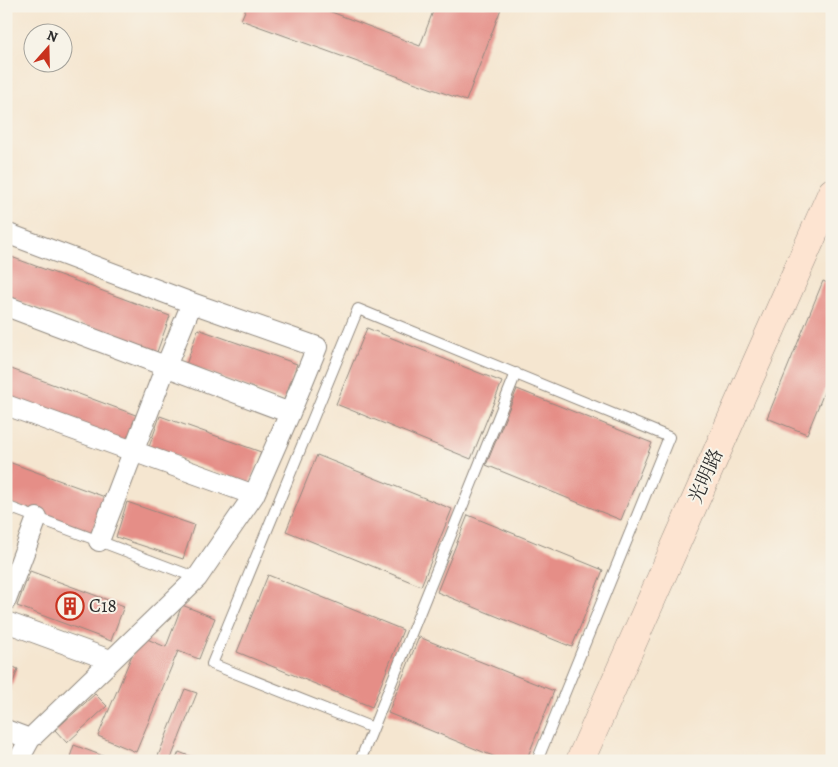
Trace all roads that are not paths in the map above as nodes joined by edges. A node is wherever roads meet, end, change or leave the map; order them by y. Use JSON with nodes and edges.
{"nodes":[{"id":1,"x":832,"y":192,"type":"edge"},
{"id":2,"x":6,"y":233,"type":"edge"},
{"id":3,"x":192,"y":303,"type":"junction"},
{"id":4,"x":6,"y":306,"type":"edge"},
{"id":5,"x":166,"y":366,"type":"junction"},
{"id":6,"x":516,"y":373,"type":"junction"},
{"id":7,"x":6,"y":406,"type":"edge"},
{"id":8,"x":290,"y":413,"type":"junction"},
{"id":9,"x":133,"y":452,"type":"junction"},
{"id":10,"x":254,"y":496,"type":"junction"},
{"id":11,"x":6,"y":506,"type":"edge"},
{"id":12,"x":38,"y":518,"type":"junction"},
{"id":13,"x":99,"y":541,"type":"junction"},
{"id":14,"x":196,"y":578,"type":"junction"},
{"id":15,"x":6,"y":600,"type":"edge"},
{"id":16,"x":6,"y":622,"type":"edge"},
{"id":17,"x":110,"y":660,"type":"junction"},
{"id":18,"x":373,"y":728,"type":"junction"},
{"id":19,"x":6,"y":730,"type":"edge"},
{"id":20,"x":30,"y":739,"type":"junction"},
{"id":21,"x":18,"y":761,"type":"edge"},
{"id":22,"x":360,"y":761,"type":"edge"},
{"id":23,"x":537,"y":761,"type":"edge"},
{"id":24,"x":580,"y":761,"type":"edge"}],
"edges":[{"from":1,"to":24,"type":"street","name":"光明路"},
{"from":2,"to":3,"type":"street"},
{"from":3,"to":5,"type":"street"},
{"from":3,"to":8,"type":"street"},
{"from":4,"to":5,"type":"street"},
{"from":5,"to":8,"type":"street"},
{"from":5,"to":9,"type":"street"},
{"from":6,"to":18,"type":"lane"},
{"from":6,"to":18,"type":"lane"},
{"from":6,"to":23,"type":"lane"},
{"from":7,"to":9,"type":"street"},
{"from":8,"to":10,"type":"street"},
{"from":9,"to":10,"type":"street"},
{"from":9,"to":13,"type":"street"},
{"from":10,"to":14,"type":"street"},
{"from":11,"to":12,"type":"lane"},
{"from":12,"to":13,"type":"lane"},
{"from":12,"to":15,"type":"street"},
{"from":13,"to":14,"type":"lane"},
{"from":14,"to":17,"type":"street"},
{"from":16,"to":17,"type":"street"},
{"from":17,"to":20,"type":"street"},
{"from":18,"to":22,"type":"lane"},
{"from":19,"to":20,"type":"street"},
{"from":20,"to":21,"type":"street"}]}
